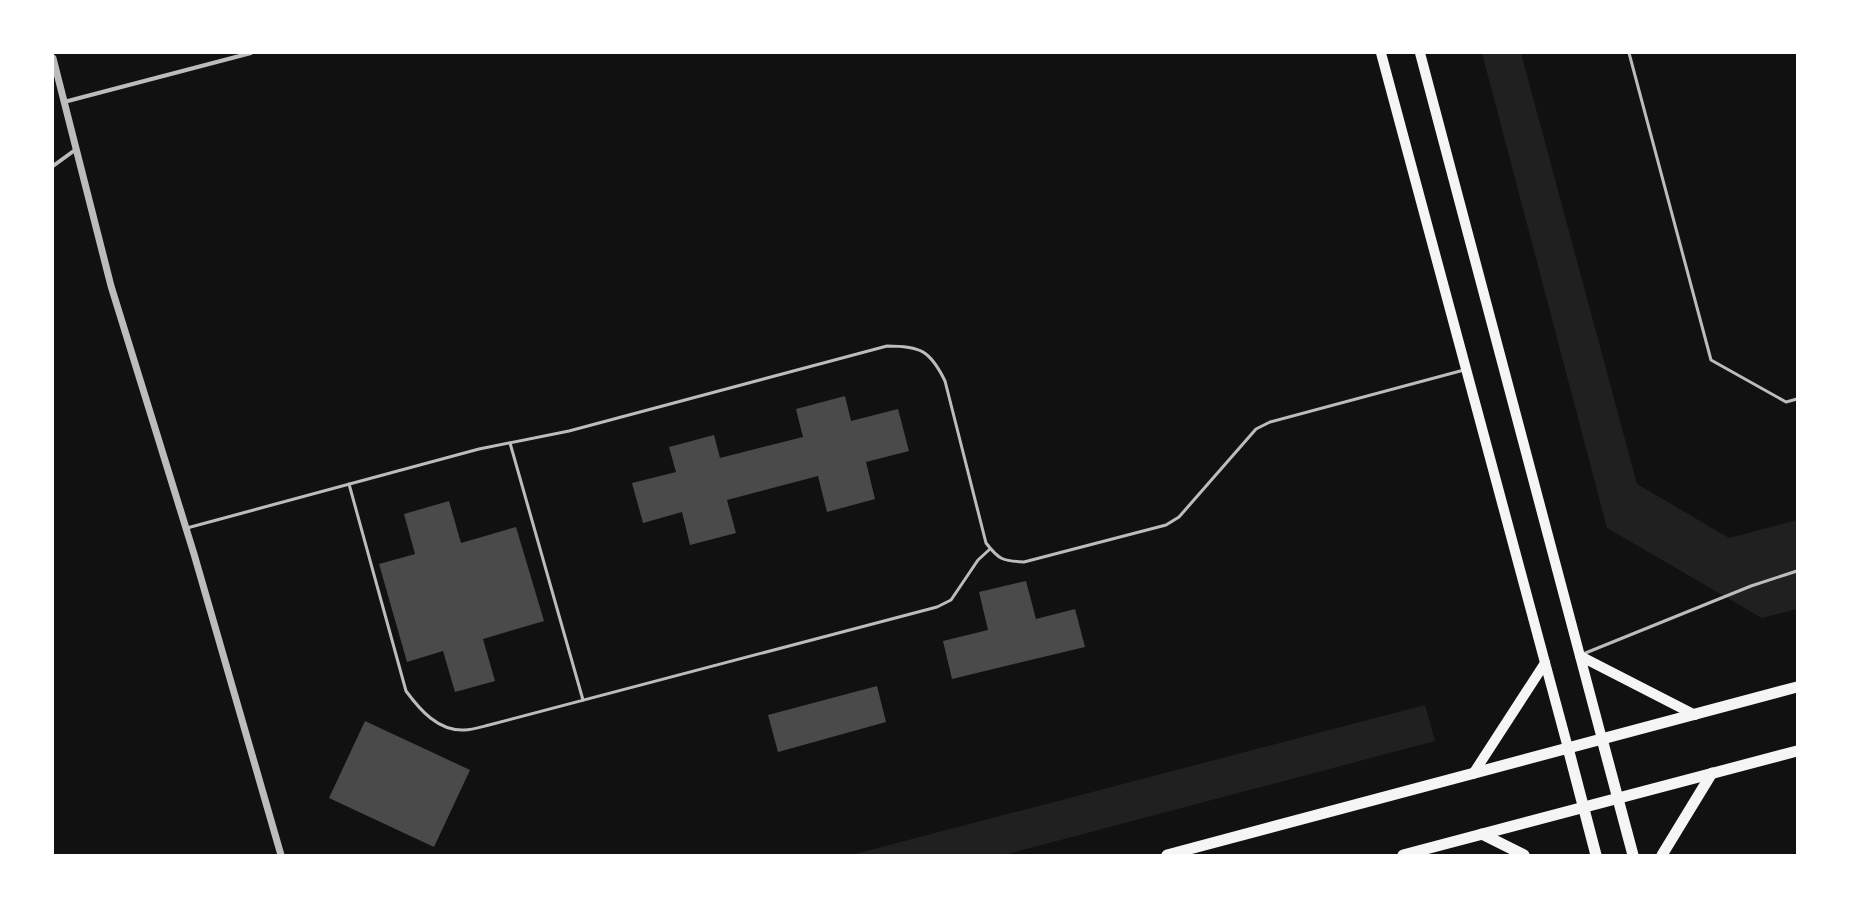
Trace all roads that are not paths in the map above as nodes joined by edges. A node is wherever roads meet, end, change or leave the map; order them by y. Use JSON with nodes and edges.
{"nodes":[{"id":1,"x":251,"y":53,"type":"edge"},
{"id":2,"x":1381,"y":53,"type":"edge"},
{"id":3,"x":1420,"y":53,"type":"edge"},
{"id":4,"x":1629,"y":53,"type":"edge"},
{"id":5,"x":53,"y":58,"type":"edge"},
{"id":6,"x":64,"y":102,"type":"junction"},
{"id":7,"x":75,"y":150,"type":"junction"},
{"id":8,"x":53,"y":166,"type":"edge"},
{"id":9,"x":1466,"y":370,"type":"junction"},
{"id":10,"x":1797,"y":399,"type":"edge"},
{"id":11,"x":510,"y":443,"type":"junction"},
{"id":12,"x":349,"y":484,"type":"junction"},
{"id":13,"x":186,"y":528,"type":"junction"},
{"id":14,"x":990,"y":549,"type":"junction"},
{"id":15,"x":1797,"y":570,"type":"edge"},
{"id":16,"x":1580,"y":656,"type":"junction"},
{"id":17,"x":1545,"y":663,"type":"junction"},
{"id":18,"x":1797,"y":687,"type":"edge"},
{"id":19,"x":583,"y":700,"type":"junction"},
{"id":20,"x":1695,"y":715,"type":"junction"},
{"id":21,"x":1602,"y":739,"type":"junction"},
{"id":22,"x":1568,"y":748,"type":"junction"},
{"id":23,"x":1797,"y":751,"type":"edge"},
{"id":24,"x":1712,"y":773,"type":"junction"},
{"id":25,"x":1474,"y":774,"type":"junction"},
{"id":26,"x":1618,"y":798,"type":"junction"},
{"id":27,"x":1584,"y":807,"type":"junction"},
{"id":28,"x":1482,"y":834,"type":"junction"},
{"id":29,"x":282,"y":855,"type":"edge"},
{"id":30,"x":1167,"y":855,"type":"edge"},
{"id":31,"x":1403,"y":855,"type":"edge"},
{"id":32,"x":1524,"y":855,"type":"edge"},
{"id":33,"x":1596,"y":855,"type":"edge"},
{"id":34,"x":1632,"y":855,"type":"edge"},
{"id":35,"x":1662,"y":855,"type":"edge"}],
"edges":[{"from":1,"to":6,"type":"street"},
{"from":2,"to":9,"type":"main road"},
{"from":3,"to":16,"type":"main road"},
{"from":4,"to":10,"type":"lane"},
{"from":5,"to":6,"type":"street"},
{"from":6,"to":7,"type":"street"},
{"from":7,"to":8,"type":"street"},
{"from":7,"to":13,"type":"street"},
{"from":9,"to":14,"type":"lane"},
{"from":9,"to":17,"type":"main road"},
{"from":11,"to":12,"type":"lane"},
{"from":11,"to":14,"type":"lane"},
{"from":11,"to":19,"type":"lane"},
{"from":12,"to":13,"type":"lane"},
{"from":12,"to":19,"type":"lane"},
{"from":13,"to":29,"type":"street"},
{"from":14,"to":19,"type":"lane"},
{"from":15,"to":16,"type":"lane"},
{"from":16,"to":20,"type":"main road"},
{"from":16,"to":21,"type":"main road"},
{"from":17,"to":22,"type":"main road"},
{"from":17,"to":25,"type":"main road"},
{"from":18,"to":20,"type":"highway"},
{"from":20,"to":21,"type":"highway"},
{"from":21,"to":22,"type":"highway"},
{"from":21,"to":26,"type":"highway"},
{"from":22,"to":25,"type":"highway"},
{"from":22,"to":27,"type":"highway"},
{"from":23,"to":24,"type":"highway"},
{"from":24,"to":26,"type":"highway"},
{"from":24,"to":35,"type":"highway"},
{"from":25,"to":30,"type":"highway"},
{"from":26,"to":27,"type":"highway"},
{"from":26,"to":34,"type":"highway"},
{"from":27,"to":28,"type":"highway"},
{"from":27,"to":33,"type":"highway"},
{"from":28,"to":31,"type":"highway"},
{"from":28,"to":32,"type":"highway"}]}
